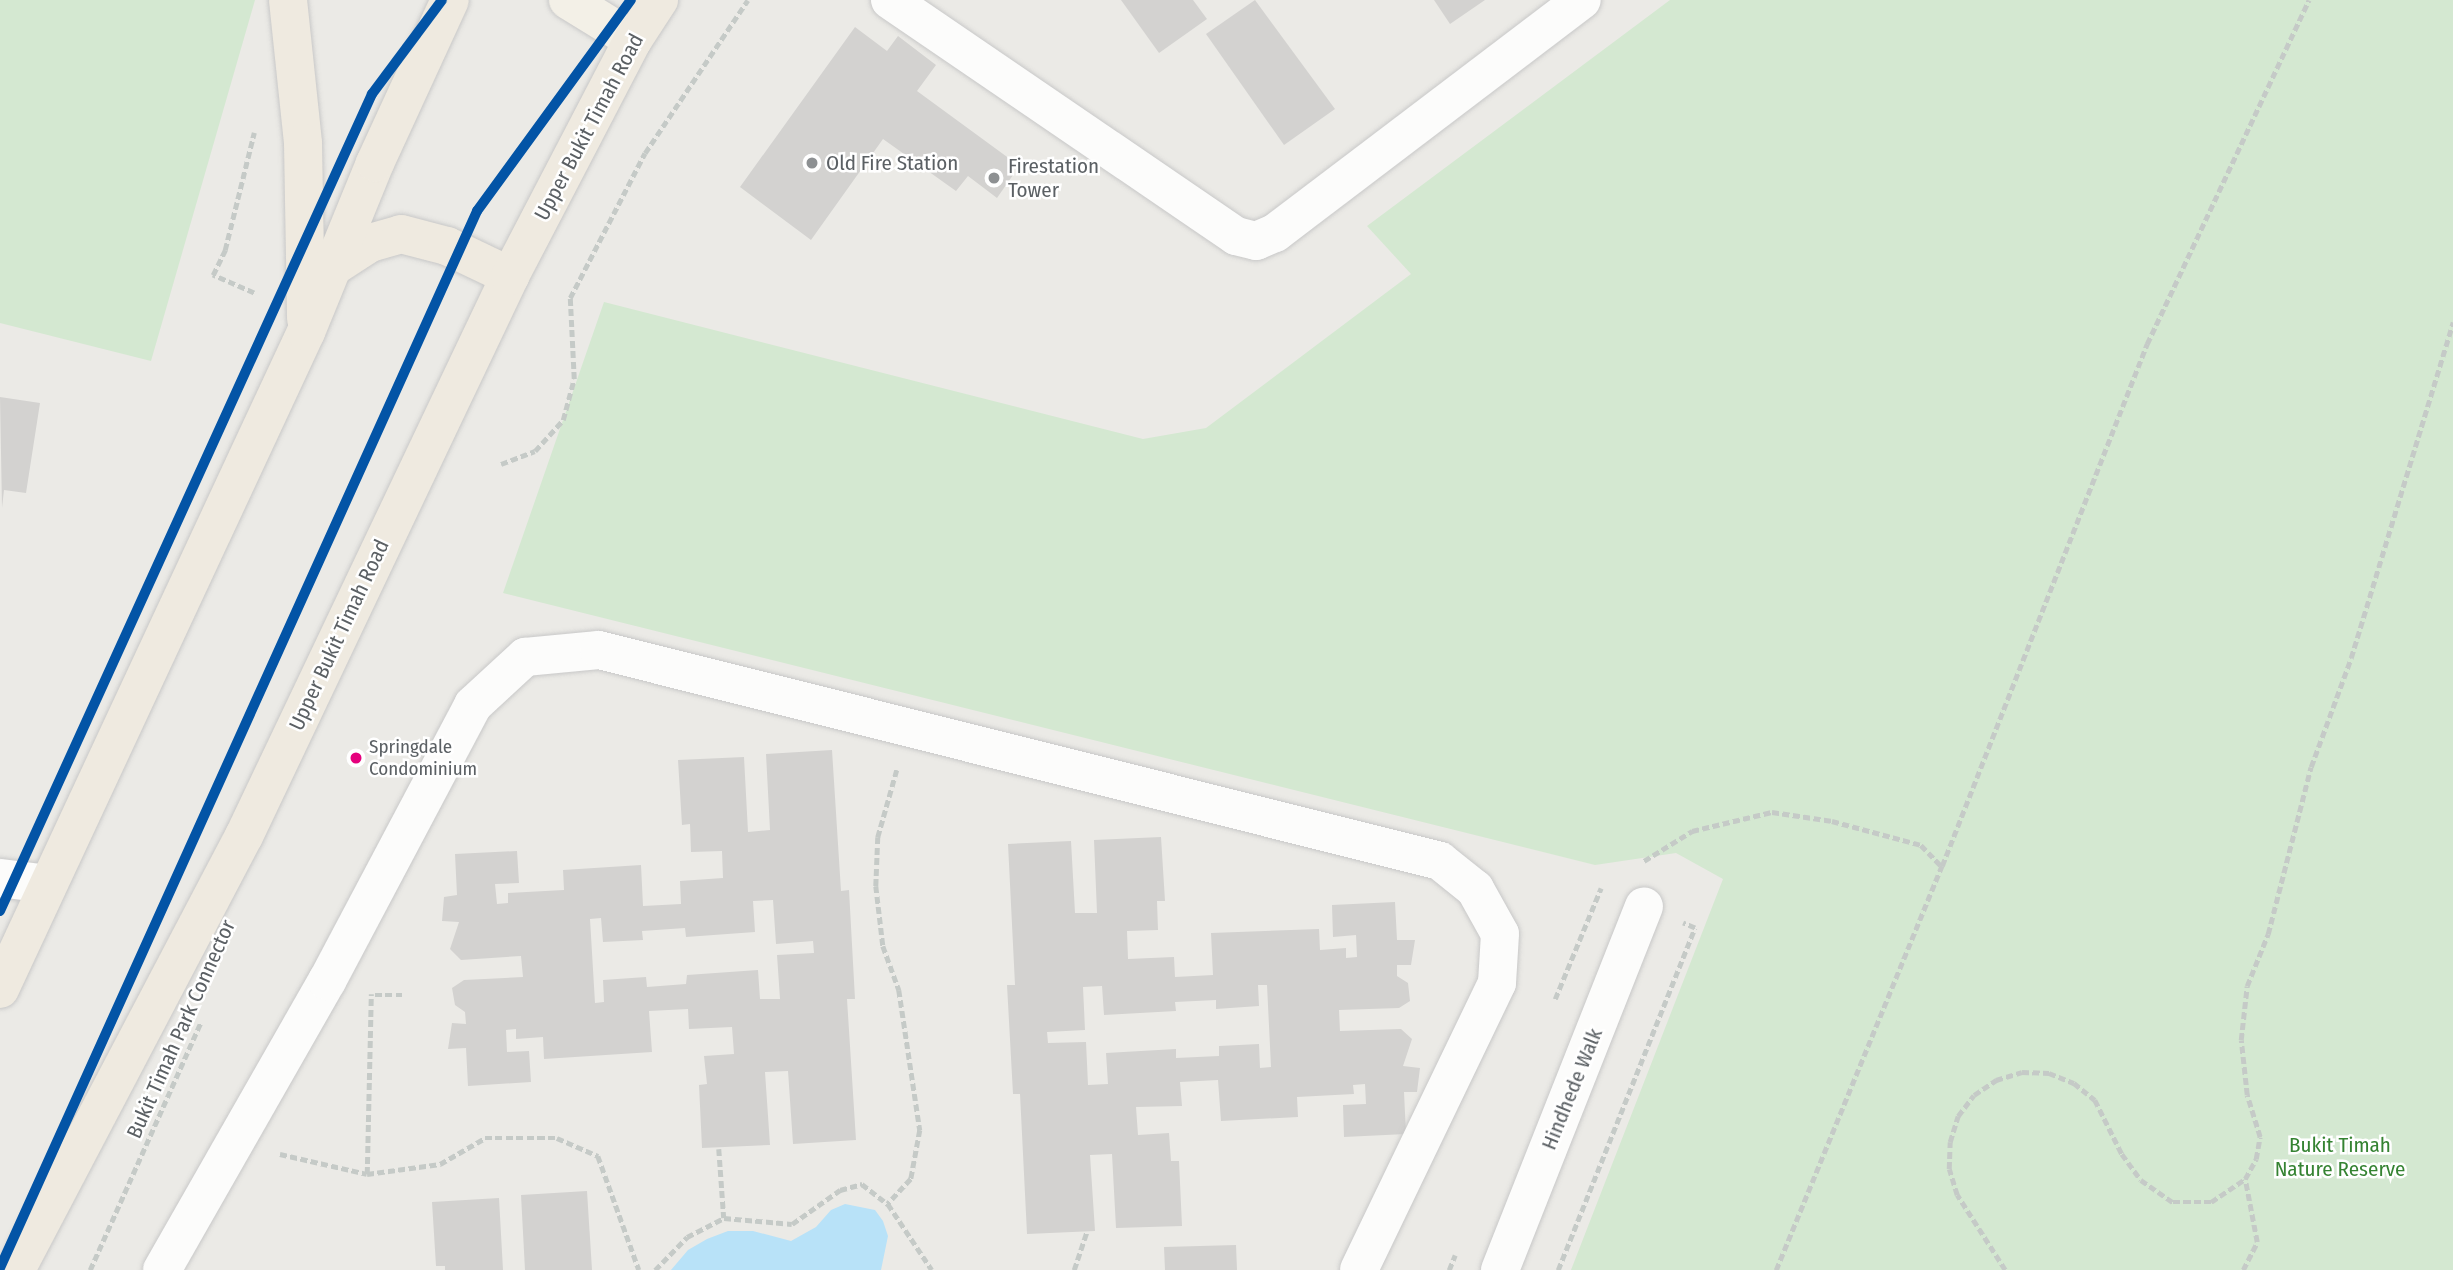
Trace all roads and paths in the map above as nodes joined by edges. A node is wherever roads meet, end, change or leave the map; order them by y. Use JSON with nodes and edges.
{"nodes":[{"id":1,"x":288,"y":0,"type":"edge"},
{"id":2,"x":450,"y":0,"type":"edge"},
{"id":3,"x":568,"y":0,"type":"edge"},
{"id":4,"x":659,"y":0,"type":"edge"},
{"id":5,"x":748,"y":0,"type":"edge"},
{"id":6,"x":890,"y":0,"type":"edge"},
{"id":7,"x":1581,"y":0,"type":"edge"},
{"id":8,"x":2309,"y":0,"type":"edge"},
{"id":9,"x":633,"y":40,"type":"junction"},
{"id":10,"x":253,"y":118,"type":"dead end"},
{"id":11,"x":336,"y":265,"type":"junction"},
{"id":12,"x":510,"y":276,"type":"junction"},
{"id":13,"x":254,"y":293,"type":"dead end"},
{"id":14,"x":2453,"y":322,"type":"edge"},
{"id":15,"x":306,"y":332,"type":"junction"},
{"id":16,"x":501,"y":464,"type":"dead end"},
{"id":17,"x":916,"y":733,"type":"junction"},
{"id":18,"x":1942,"y":866,"type":"junction"},
{"id":19,"x":1633,"y":868,"type":"dead end"},
{"id":20,"x":0,"y":878,"type":"edge"},
{"id":21,"x":1609,"y":883,"type":"dead end"},
{"id":22,"x":48,"y":884,"type":"junction"},
{"id":23,"x":1598,"y":890,"type":"dead end"},
{"id":24,"x":1644,"y":907,"type":"dead end"},
{"id":25,"x":327,"y":981,"type":"junction"},
{"id":26,"x":0,"y":989,"type":"edge"},
{"id":27,"x":374,"y":995,"type":"junction"},
{"id":28,"x":402,"y":995,"type":"dead end"},
{"id":29,"x":204,"y":1017,"type":"dead end"},
{"id":30,"x":235,"y":1144,"type":"junction"},
{"id":31,"x":719,"y":1149,"type":"dead end"},
{"id":32,"x":367,"y":1174,"type":"junction"},
{"id":33,"x":2245,"y":1179,"type":"junction"},
{"id":34,"x":888,"y":1203,"type":"junction"},
{"id":35,"x":724,"y":1218,"type":"junction"},
{"id":36,"x":1087,"y":1231,"type":"dead end"},
{"id":37,"x":16,"y":1270,"type":"edge"},
{"id":38,"x":90,"y":1270,"type":"edge"},
{"id":39,"x":162,"y":1270,"type":"edge"},
{"id":40,"x":639,"y":1270,"type":"edge"},
{"id":41,"x":655,"y":1270,"type":"edge"},
{"id":42,"x":932,"y":1270,"type":"edge"},
{"id":43,"x":1074,"y":1270,"type":"edge"},
{"id":44,"x":1359,"y":1270,"type":"edge"},
{"id":45,"x":1500,"y":1270,"type":"edge"},
{"id":46,"x":1776,"y":1270,"type":"edge"},
{"id":47,"x":2005,"y":1270,"type":"edge"},
{"id":48,"x":2243,"y":1270,"type":"edge"}],
"edges":[{"from":1,"to":15,"type":"highway"},
{"from":2,"to":11,"type":"highway"},
{"from":3,"to":9,"type":"main road"},
{"from":4,"to":9,"type":"highway","name":"Upper Bukit Timah Road"},
{"from":5,"to":16,"type":"path"},
{"from":6,"to":7,"type":"street"},
{"from":8,"to":18,"type":"path"},
{"from":9,"to":12,"type":"highway","name":"Upper Bukit Timah Road"},
{"from":10,"to":13,"type":"path"},
{"from":11,"to":12,"type":"highway"},
{"from":11,"to":15,"type":"highway"},
{"from":12,"to":37,"type":"highway","name":"Upper Bukit Timah Road"},
{"from":14,"to":33,"type":"path"},
{"from":15,"to":22,"type":"highway"},
{"from":17,"to":25,"type":"street"},
{"from":17,"to":34,"type":"path"},
{"from":17,"to":44,"type":"street"},
{"from":18,"to":19,"type":"path"},
{"from":18,"to":46,"type":"path"},
{"from":20,"to":22,"type":"street"},
{"from":21,"to":23,"type":"path"},
{"from":22,"to":26,"type":"highway"},
{"from":24,"to":45,"type":"street","name":"Hindhede Walk"},
{"from":25,"to":27,"type":"path"},
{"from":25,"to":30,"type":"street"},
{"from":27,"to":28,"type":"path"},
{"from":27,"to":32,"type":"path"},
{"from":29,"to":38,"type":"path","name":"Bukit Timah Park Connector"},
{"from":30,"to":32,"type":"path"},
{"from":30,"to":39,"type":"street"},
{"from":31,"to":35,"type":"path"},
{"from":32,"to":40,"type":"path"},
{"from":33,"to":47,"type":"path"},
{"from":33,"to":48,"type":"path"},
{"from":34,"to":35,"type":"path"},
{"from":34,"to":42,"type":"path"},
{"from":35,"to":41,"type":"path"},
{"from":36,"to":43,"type":"path"}]}
